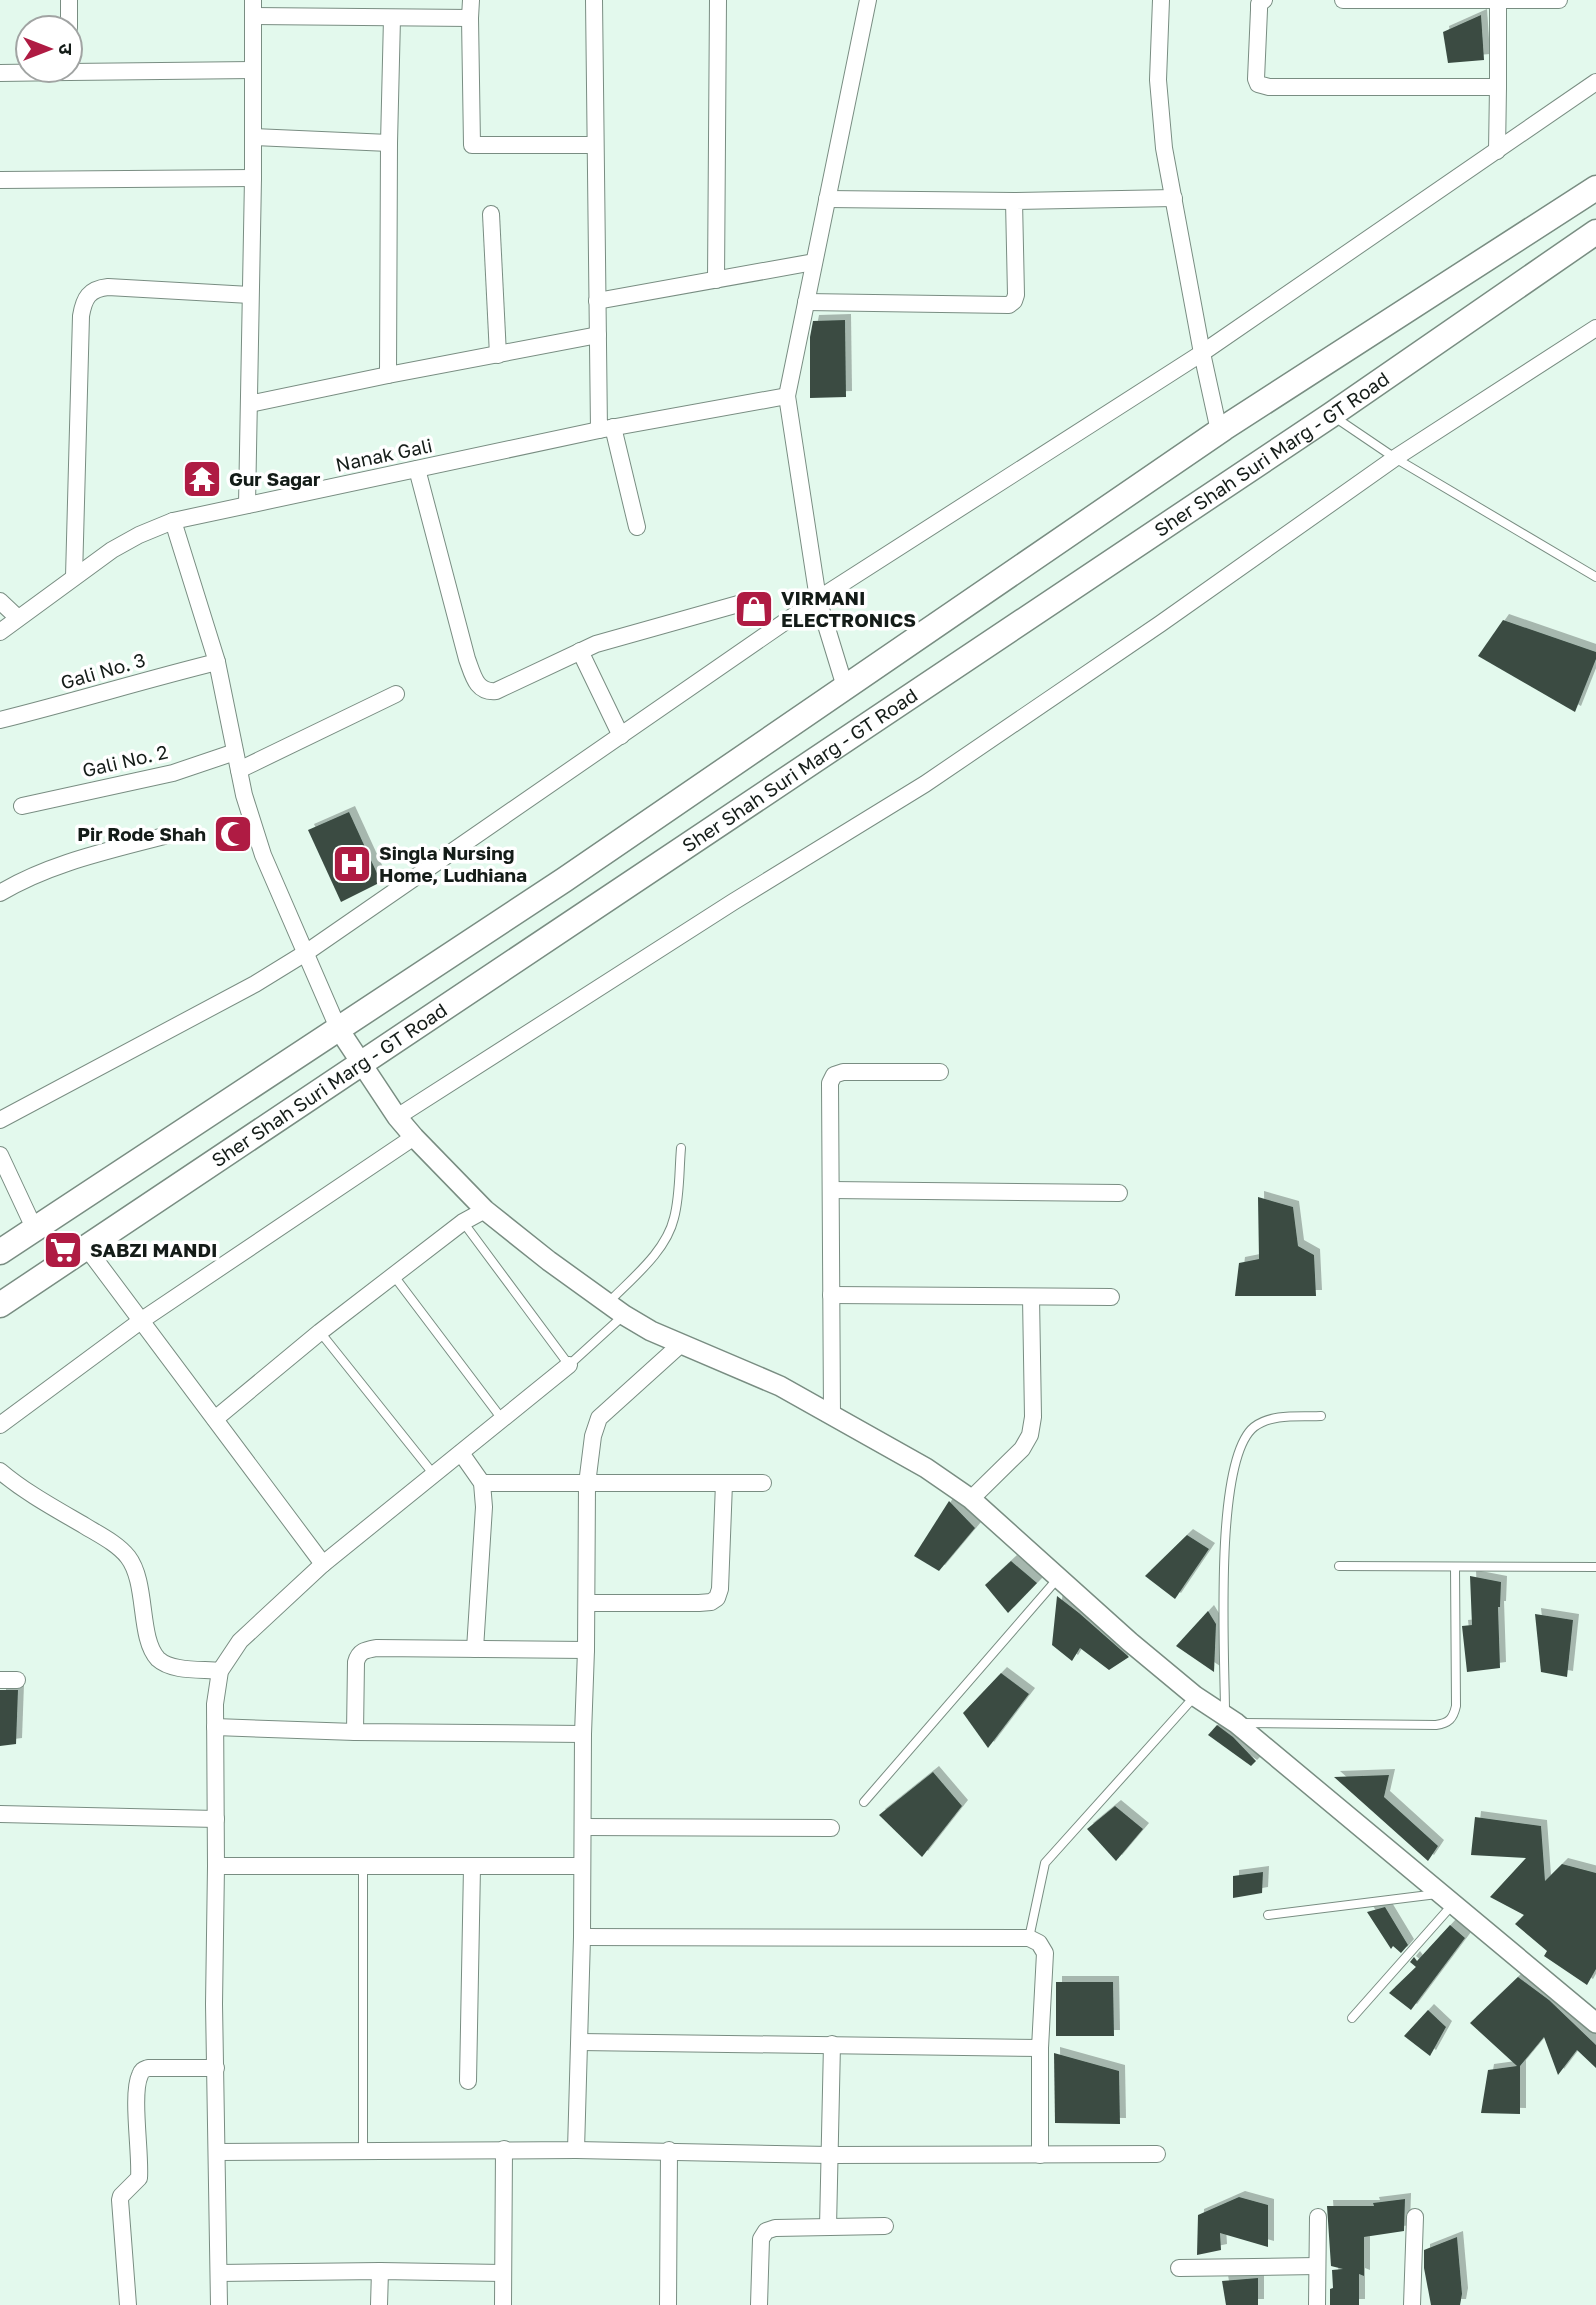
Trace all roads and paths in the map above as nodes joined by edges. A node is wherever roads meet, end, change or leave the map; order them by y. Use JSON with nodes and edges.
{"nodes":[{"id":1,"x":471,"y":0,"type":"edge"},
{"id":2,"x":594,"y":0,"type":"edge"},
{"id":3,"x":718,"y":0,"type":"edge"},
{"id":4,"x":868,"y":0,"type":"edge"},
{"id":5,"x":1161,"y":0,"type":"edge"},
{"id":6,"x":1264,"y":0,"type":"edge"},
{"id":7,"x":1343,"y":0,"type":"edge"},
{"id":8,"x":1559,"y":0,"type":"edge"},
{"id":9,"x":1498,"y":1,"type":"edge"},
{"id":10,"x":253,"y":8,"type":"edge"},
{"id":11,"x":392,"y":18,"type":"junction"},
{"id":12,"x":470,"y":18,"type":"junction"},
{"id":13,"x":253,"y":70,"type":"junction"},
{"id":14,"x":84,"y":71,"type":"edge"},
{"id":15,"x":1596,"y":82,"type":"edge"},
{"id":16,"x":1497,"y":87,"type":"junction"},
{"id":17,"x":253,"y":137,"type":"junction"},
{"id":18,"x":389,"y":143,"type":"junction"},
{"id":19,"x":595,"y":145,"type":"junction"},
{"id":20,"x":1497,"y":151,"type":"junction"},
{"id":21,"x":253,"y":178,"type":"junction"},
{"id":22,"x":0,"y":180,"type":"edge"},
{"id":23,"x":1596,"y":188,"type":"edge"},
{"id":24,"x":1174,"y":198,"type":"junction"},
{"id":25,"x":827,"y":199,"type":"junction"},
{"id":26,"x":1014,"y":201,"type":"junction"},
{"id":27,"x":491,"y":214,"type":"dead end"},
{"id":28,"x":1596,"y":232,"type":"edge"},
{"id":29,"x":814,"y":262,"type":"junction"},
{"id":30,"x":716,"y":280,"type":"junction"},
{"id":31,"x":250,"y":295,"type":"junction"},
{"id":32,"x":597,"y":301,"type":"junction"},
{"id":33,"x":806,"y":302,"type":"junction"},
{"id":34,"x":1596,"y":328,"type":"edge"},
{"id":35,"x":598,"y":335,"type":"junction"},
{"id":36,"x":1202,"y":353,"type":"junction"},
{"id":37,"x":498,"y":355,"type":"junction"},
{"id":38,"x":388,"y":375,"type":"junction"},
{"id":39,"x":787,"y":396,"type":"junction"},
{"id":40,"x":248,"y":404,"type":"junction"},
{"id":41,"x":1331,"y":415,"type":"junction"},
{"id":42,"x":606,"y":428,"type":"junction"},
{"id":43,"x":1219,"y":431,"type":"junction"},
{"id":44,"x":1395,"y":458,"type":"junction"},
{"id":45,"x":417,"y":469,"type":"junction"},
{"id":46,"x":247,"y":505,"type":"junction"},
{"id":47,"x":173,"y":522,"type":"junction"},
{"id":48,"x":637,"y":527,"type":"dead end"},
{"id":49,"x":74,"y":577,"type":"junction"},
{"id":50,"x":1596,"y":577,"type":"edge"},
{"id":51,"x":818,"y":599,"type":"junction"},
{"id":52,"x":0,"y":601,"type":"edge"},
{"id":53,"x":749,"y":601,"type":"dead end"},
{"id":54,"x":18,"y":618,"type":"junction"},
{"id":55,"x":0,"y":632,"type":"edge"},
{"id":56,"x":580,"y":651,"type":"junction"},
{"id":57,"x":217,"y":663,"type":"junction"},
{"id":58,"x":845,"y":687,"type":"junction"},
{"id":59,"x":396,"y":694,"type":"dead end"},
{"id":60,"x":0,"y":720,"type":"edge"},
{"id":61,"x":621,"y":736,"type":"junction"},
{"id":62,"x":235,"y":751,"type":"junction"},
{"id":63,"x":239,"y":769,"type":"junction"},
{"id":64,"x":22,"y":806,"type":"dead end"},
{"id":65,"x":163,"y":836,"type":"dead end"},
{"id":66,"x":0,"y":893,"type":"edge"},
{"id":67,"x":307,"y":952,"type":"junction"},
{"id":68,"x":338,"y":1028,"type":"junction"},
{"id":69,"x":362,"y":1062,"type":"junction"},
{"id":70,"x":940,"y":1072,"type":"dead end"},
{"id":71,"x":397,"y":1117,"type":"junction"},
{"id":72,"x":0,"y":1120,"type":"edge"},
{"id":73,"x":414,"y":1137,"type":"junction"},
{"id":74,"x":681,"y":1148,"type":"dead end"},
{"id":75,"x":0,"y":1155,"type":"edge"},
{"id":76,"x":831,"y":1190,"type":"junction"},
{"id":77,"x":1119,"y":1193,"type":"dead end"},
{"id":78,"x":485,"y":1210,"type":"junction"},
{"id":79,"x":464,"y":1222,"type":"junction"},
{"id":80,"x":34,"y":1230,"type":"junction"},
{"id":81,"x":86,"y":1247,"type":"junction"},
{"id":82,"x":0,"y":1252,"type":"edge"},
{"id":83,"x":394,"y":1276,"type":"junction"},
{"id":84,"x":831,"y":1295,"type":"junction"},
{"id":85,"x":1031,"y":1297,"type":"junction"},
{"id":86,"x":1111,"y":1297,"type":"dead end"},
{"id":87,"x":608,"y":1303,"type":"junction"},
{"id":88,"x":0,"y":1304,"type":"edge"},
{"id":89,"x":624,"y":1315,"type":"junction"},
{"id":90,"x":142,"y":1320,"type":"junction"},
{"id":91,"x":320,"y":1332,"type":"junction"},
{"id":92,"x":681,"y":1345,"type":"junction"},
{"id":93,"x":569,"y":1365,"type":"junction"},
{"id":94,"x":832,"y":1415,"type":"junction"},
{"id":95,"x":1321,"y":1416,"type":"dead end"},
{"id":96,"x":215,"y":1419,"type":"junction"},
{"id":97,"x":502,"y":1420,"type":"junction"},
{"id":98,"x":0,"y":1425,"type":"edge"},
{"id":99,"x":461,"y":1453,"type":"junction"},
{"id":100,"x":0,"y":1471,"type":"edge"},
{"id":101,"x":435,"y":1476,"type":"junction"},
{"id":102,"x":482,"y":1483,"type":"junction"},
{"id":103,"x":724,"y":1483,"type":"junction"},
{"id":104,"x":763,"y":1483,"type":"dead end"},
{"id":105,"x":587,"y":1484,"type":"junction"},
{"id":106,"x":971,"y":1499,"type":"junction"},
{"id":107,"x":323,"y":1564,"type":"junction"},
{"id":108,"x":1339,"y":1566,"type":"dead end"},
{"id":109,"x":1455,"y":1567,"type":"junction"},
{"id":110,"x":1596,"y":1567,"type":"edge"},
{"id":111,"x":1059,"y":1577,"type":"junction"},
{"id":112,"x":587,"y":1603,"type":"junction"},
{"id":113,"x":475,"y":1649,"type":"junction"},
{"id":114,"x":586,"y":1650,"type":"junction"},
{"id":115,"x":220,"y":1671,"type":"junction"},
{"id":116,"x":0,"y":1680,"type":"edge"},
{"id":117,"x":17,"y":1680,"type":"dead end"},
{"id":118,"x":1195,"y":1696,"type":"junction"},
{"id":119,"x":1231,"y":1719,"type":"junction"},
{"id":120,"x":215,"y":1727,"type":"junction"},
{"id":121,"x":355,"y":1732,"type":"junction"},
{"id":122,"x":583,"y":1734,"type":"junction"},
{"id":123,"x":864,"y":1802,"type":"dead end"},
{"id":124,"x":0,"y":1814,"type":"edge"},
{"id":125,"x":216,"y":1819,"type":"junction"},
{"id":126,"x":583,"y":1827,"type":"junction"},
{"id":127,"x":831,"y":1828,"type":"dead end"},
{"id":128,"x":216,"y":1866,"type":"junction"},
{"id":129,"x":582,"y":1866,"type":"junction"},
{"id":130,"x":363,"y":1867,"type":"junction"},
{"id":131,"x":472,"y":1867,"type":"junction"},
{"id":132,"x":1446,"y":1899,"type":"junction"},
{"id":133,"x":1268,"y":1915,"type":"dead end"},
{"id":134,"x":582,"y":1937,"type":"junction"},
{"id":135,"x":1029,"y":1938,"type":"junction"},
{"id":136,"x":1352,"y":2018,"type":"dead end"},
{"id":137,"x":1596,"y":2023,"type":"edge"},
{"id":138,"x":580,"y":2042,"type":"junction"},
{"id":139,"x":832,"y":2044,"type":"junction"},
{"id":140,"x":1040,"y":2048,"type":"junction"},
{"id":141,"x":216,"y":2068,"type":"junction"},
{"id":142,"x":468,"y":2081,"type":"dead end"},
{"id":143,"x":504,"y":2149,"type":"junction"},
{"id":144,"x":363,"y":2150,"type":"junction"},
{"id":145,"x":576,"y":2150,"type":"junction"},
{"id":146,"x":669,"y":2150,"type":"junction"},
{"id":147,"x":218,"y":2152,"type":"junction"},
{"id":148,"x":1157,"y":2154,"type":"dead end"},
{"id":149,"x":830,"y":2155,"type":"junction"},
{"id":150,"x":1040,"y":2155,"type":"junction"},
{"id":151,"x":1318,"y":2217,"type":"dead end"},
{"id":152,"x":1415,"y":2217,"type":"dead end"},
{"id":153,"x":885,"y":2226,"type":"dead end"},
{"id":154,"x":828,"y":2227,"type":"junction"},
{"id":155,"x":1317,"y":2266,"type":"junction"},
{"id":156,"x":1179,"y":2268,"type":"dead end"},
{"id":157,"x":380,"y":2271,"type":"junction"},
{"id":158,"x":219,"y":2273,"type":"junction"},
{"id":159,"x":503,"y":2273,"type":"junction"},
{"id":160,"x":128,"y":2305,"type":"edge"},
{"id":161,"x":219,"y":2305,"type":"edge"},
{"id":162,"x":379,"y":2305,"type":"edge"},
{"id":163,"x":503,"y":2305,"type":"edge"},
{"id":164,"x":668,"y":2305,"type":"edge"},
{"id":165,"x":759,"y":2305,"type":"edge"},
{"id":166,"x":1317,"y":2305,"type":"edge"},
{"id":167,"x":1412,"y":2305,"type":"edge"}],
"edges":[{"from":1,"to":12,"type":"street"},
{"from":2,"to":19,"type":"street"},
{"from":3,"to":30,"type":"street"},
{"from":4,"to":25,"type":"street"},
{"from":5,"to":24,"type":"street"},
{"from":6,"to":16,"type":"street"},
{"from":7,"to":9,"type":"street"},
{"from":8,"to":9,"type":"street"},
{"from":9,"to":16,"type":"street"},
{"from":10,"to":11,"type":"street"},
{"from":10,"to":13,"type":"street"},
{"from":11,"to":12,"type":"street"},
{"from":11,"to":18,"type":"street"},
{"from":12,"to":19,"type":"street"},
{"from":13,"to":14,"type":"street"},
{"from":13,"to":17,"type":"street"},
{"from":15,"to":20,"type":"street"},
{"from":16,"to":20,"type":"street"},
{"from":17,"to":18,"type":"street"},
{"from":17,"to":21,"type":"street"},
{"from":18,"to":38,"type":"street"},
{"from":19,"to":32,"type":"street"},
{"from":20,"to":36,"type":"street"},
{"from":21,"to":22,"type":"street"},
{"from":21,"to":31,"type":"street"},
{"from":23,"to":43,"type":"main road"},
{"from":24,"to":26,"type":"street"},
{"from":24,"to":36,"type":"street"},
{"from":25,"to":26,"type":"street"},
{"from":25,"to":29,"type":"street"},
{"from":26,"to":33,"type":"street"},
{"from":27,"to":37,"type":"street"},
{"from":28,"to":41,"type":"main road","name":"Sher Shah Suri Marg - GT Road"},
{"from":29,"to":30,"type":"street"},
{"from":29,"to":33,"type":"street"},
{"from":30,"to":32,"type":"street"},
{"from":31,"to":40,"type":"street"},
{"from":31,"to":49,"type":"street"},
{"from":32,"to":35,"type":"street"},
{"from":33,"to":39,"type":"street"},
{"from":34,"to":44,"type":"street"},
{"from":35,"to":37,"type":"street"},
{"from":35,"to":42,"type":"street"},
{"from":36,"to":43,"type":"street"},
{"from":36,"to":51,"type":"street"},
{"from":37,"to":38,"type":"street"},
{"from":38,"to":40,"type":"street"},
{"from":39,"to":42,"type":"street","name":"Nanak Gali"},
{"from":39,"to":51,"type":"street"},
{"from":40,"to":46,"type":"street"},
{"from":41,"to":44,"type":"lane"},
{"from":41,"to":69,"type":"main road","name":"Sher Shah Suri Marg - GT Road"},
{"from":42,"to":45,"type":"street","name":"Nanak Gali"},
{"from":42,"to":48,"type":"street"},
{"from":43,"to":58,"type":"main road"},
{"from":44,"to":50,"type":"lane"},
{"from":44,"to":71,"type":"street"},
{"from":45,"to":46,"type":"street","name":"Nanak Gali"},
{"from":45,"to":56,"type":"street"},
{"from":46,"to":47,"type":"street","name":"Nanak Gali"},
{"from":47,"to":49,"type":"street","name":"Nanak Gali"},
{"from":47,"to":57,"type":"street"},
{"from":49,"to":54,"type":"street","name":"Nanak Gali"},
{"from":51,"to":58,"type":"street"},
{"from":51,"to":61,"type":"street"},
{"from":52,"to":54,"type":"street"},
{"from":53,"to":56,"type":"street"},
{"from":54,"to":55,"type":"street","name":"Nanak Gali"},
{"from":56,"to":61,"type":"street"},
{"from":57,"to":60,"type":"street","name":"Gali No. 3"},
{"from":57,"to":62,"type":"street"},
{"from":58,"to":68,"type":"main road"},
{"from":59,"to":63,"type":"street"},
{"from":61,"to":67,"type":"street"},
{"from":62,"to":63,"type":"street"},
{"from":62,"to":64,"type":"street","name":"Gali No. 2"},
{"from":63,"to":67,"type":"street"},
{"from":65,"to":66,"type":"street"},
{"from":67,"to":68,"type":"street"},
{"from":67,"to":72,"type":"street"},
{"from":68,"to":69,"type":"street"},
{"from":68,"to":80,"type":"main road"},
{"from":69,"to":71,"type":"street"},
{"from":69,"to":81,"type":"main road","name":"Sher Shah Suri Marg - GT Road"},
{"from":70,"to":76,"type":"street"},
{"from":71,"to":73,"type":"street"},
{"from":73,"to":78,"type":"street"},
{"from":73,"to":90,"type":"street"},
{"from":74,"to":87,"type":"lane"},
{"from":75,"to":80,"type":"street"},
{"from":76,"to":77,"type":"street"},
{"from":76,"to":84,"type":"street"},
{"from":78,"to":79,"type":"street"},
{"from":78,"to":87,"type":"street"},
{"from":79,"to":83,"type":"street"},
{"from":79,"to":93,"type":"lane"},
{"from":80,"to":82,"type":"main road"},
{"from":81,"to":88,"type":"main road","name":"Sher Shah Suri Marg - GT Road"},
{"from":81,"to":90,"type":"street"},
{"from":83,"to":91,"type":"street"},
{"from":83,"to":97,"type":"lane"},
{"from":84,"to":85,"type":"street"},
{"from":84,"to":94,"type":"street"},
{"from":85,"to":86,"type":"street"},
{"from":85,"to":106,"type":"street"},
{"from":87,"to":89,"type":"street"},
{"from":89,"to":92,"type":"street"},
{"from":89,"to":93,"type":"lane"},
{"from":90,"to":96,"type":"street"},
{"from":90,"to":98,"type":"street"},
{"from":91,"to":96,"type":"street"},
{"from":91,"to":101,"type":"lane"},
{"from":92,"to":94,"type":"street"},
{"from":92,"to":105,"type":"street"},
{"from":93,"to":97,"type":"street"},
{"from":94,"to":106,"type":"street"},
{"from":95,"to":119,"type":"lane"},
{"from":96,"to":107,"type":"street"},
{"from":97,"to":99,"type":"street"},
{"from":99,"to":101,"type":"street"},
{"from":99,"to":102,"type":"street"},
{"from":100,"to":115,"type":"street"},
{"from":101,"to":107,"type":"street"},
{"from":102,"to":105,"type":"street"},
{"from":102,"to":113,"type":"street"},
{"from":103,"to":104,"type":"street"},
{"from":103,"to":105,"type":"street"},
{"from":103,"to":112,"type":"street"},
{"from":105,"to":112,"type":"street"},
{"from":106,"to":111,"type":"street"},
{"from":107,"to":115,"type":"street"},
{"from":108,"to":109,"type":"lane"},
{"from":109,"to":110,"type":"lane"},
{"from":109,"to":119,"type":"lane"},
{"from":111,"to":118,"type":"street"},
{"from":111,"to":123,"type":"lane"},
{"from":112,"to":114,"type":"street"},
{"from":113,"to":114,"type":"street"},
{"from":113,"to":121,"type":"street"},
{"from":114,"to":122,"type":"street"},
{"from":115,"to":120,"type":"street"},
{"from":116,"to":117,"type":"street"},
{"from":118,"to":119,"type":"street"},
{"from":118,"to":135,"type":"lane"},
{"from":119,"to":132,"type":"street"},
{"from":120,"to":121,"type":"street"},
{"from":120,"to":125,"type":"street"},
{"from":121,"to":122,"type":"street"},
{"from":122,"to":126,"type":"street"},
{"from":124,"to":125,"type":"street"},
{"from":125,"to":128,"type":"street"},
{"from":126,"to":127,"type":"street"},
{"from":126,"to":129,"type":"street"},
{"from":128,"to":130,"type":"street"},
{"from":128,"to":141,"type":"street"},
{"from":129,"to":131,"type":"street"},
{"from":129,"to":134,"type":"street"},
{"from":130,"to":131,"type":"street"},
{"from":130,"to":144,"type":"lane"},
{"from":131,"to":142,"type":"street"},
{"from":132,"to":133,"type":"lane"},
{"from":132,"to":136,"type":"lane"},
{"from":132,"to":137,"type":"street"},
{"from":134,"to":135,"type":"street"},
{"from":134,"to":138,"type":"street"},
{"from":135,"to":140,"type":"street"},
{"from":138,"to":139,"type":"street"},
{"from":138,"to":145,"type":"street"},
{"from":139,"to":140,"type":"street"},
{"from":139,"to":149,"type":"street"},
{"from":140,"to":150,"type":"street"},
{"from":141,"to":147,"type":"street"},
{"from":141,"to":160,"type":"street"},
{"from":143,"to":144,"type":"street"},
{"from":143,"to":145,"type":"street"},
{"from":143,"to":159,"type":"street"},
{"from":144,"to":147,"type":"street"},
{"from":145,"to":146,"type":"street"},
{"from":146,"to":149,"type":"street"},
{"from":146,"to":164,"type":"street"},
{"from":147,"to":158,"type":"street"},
{"from":148,"to":150,"type":"street"},
{"from":149,"to":150,"type":"street"},
{"from":149,"to":154,"type":"street"},
{"from":151,"to":155,"type":"street"},
{"from":152,"to":167,"type":"street"},
{"from":153,"to":154,"type":"street"},
{"from":154,"to":165,"type":"street"},
{"from":155,"to":156,"type":"street"},
{"from":155,"to":166,"type":"street"},
{"from":157,"to":158,"type":"street"},
{"from":157,"to":159,"type":"street"},
{"from":157,"to":162,"type":"street"},
{"from":158,"to":161,"type":"street"},
{"from":159,"to":163,"type":"street"}]}
